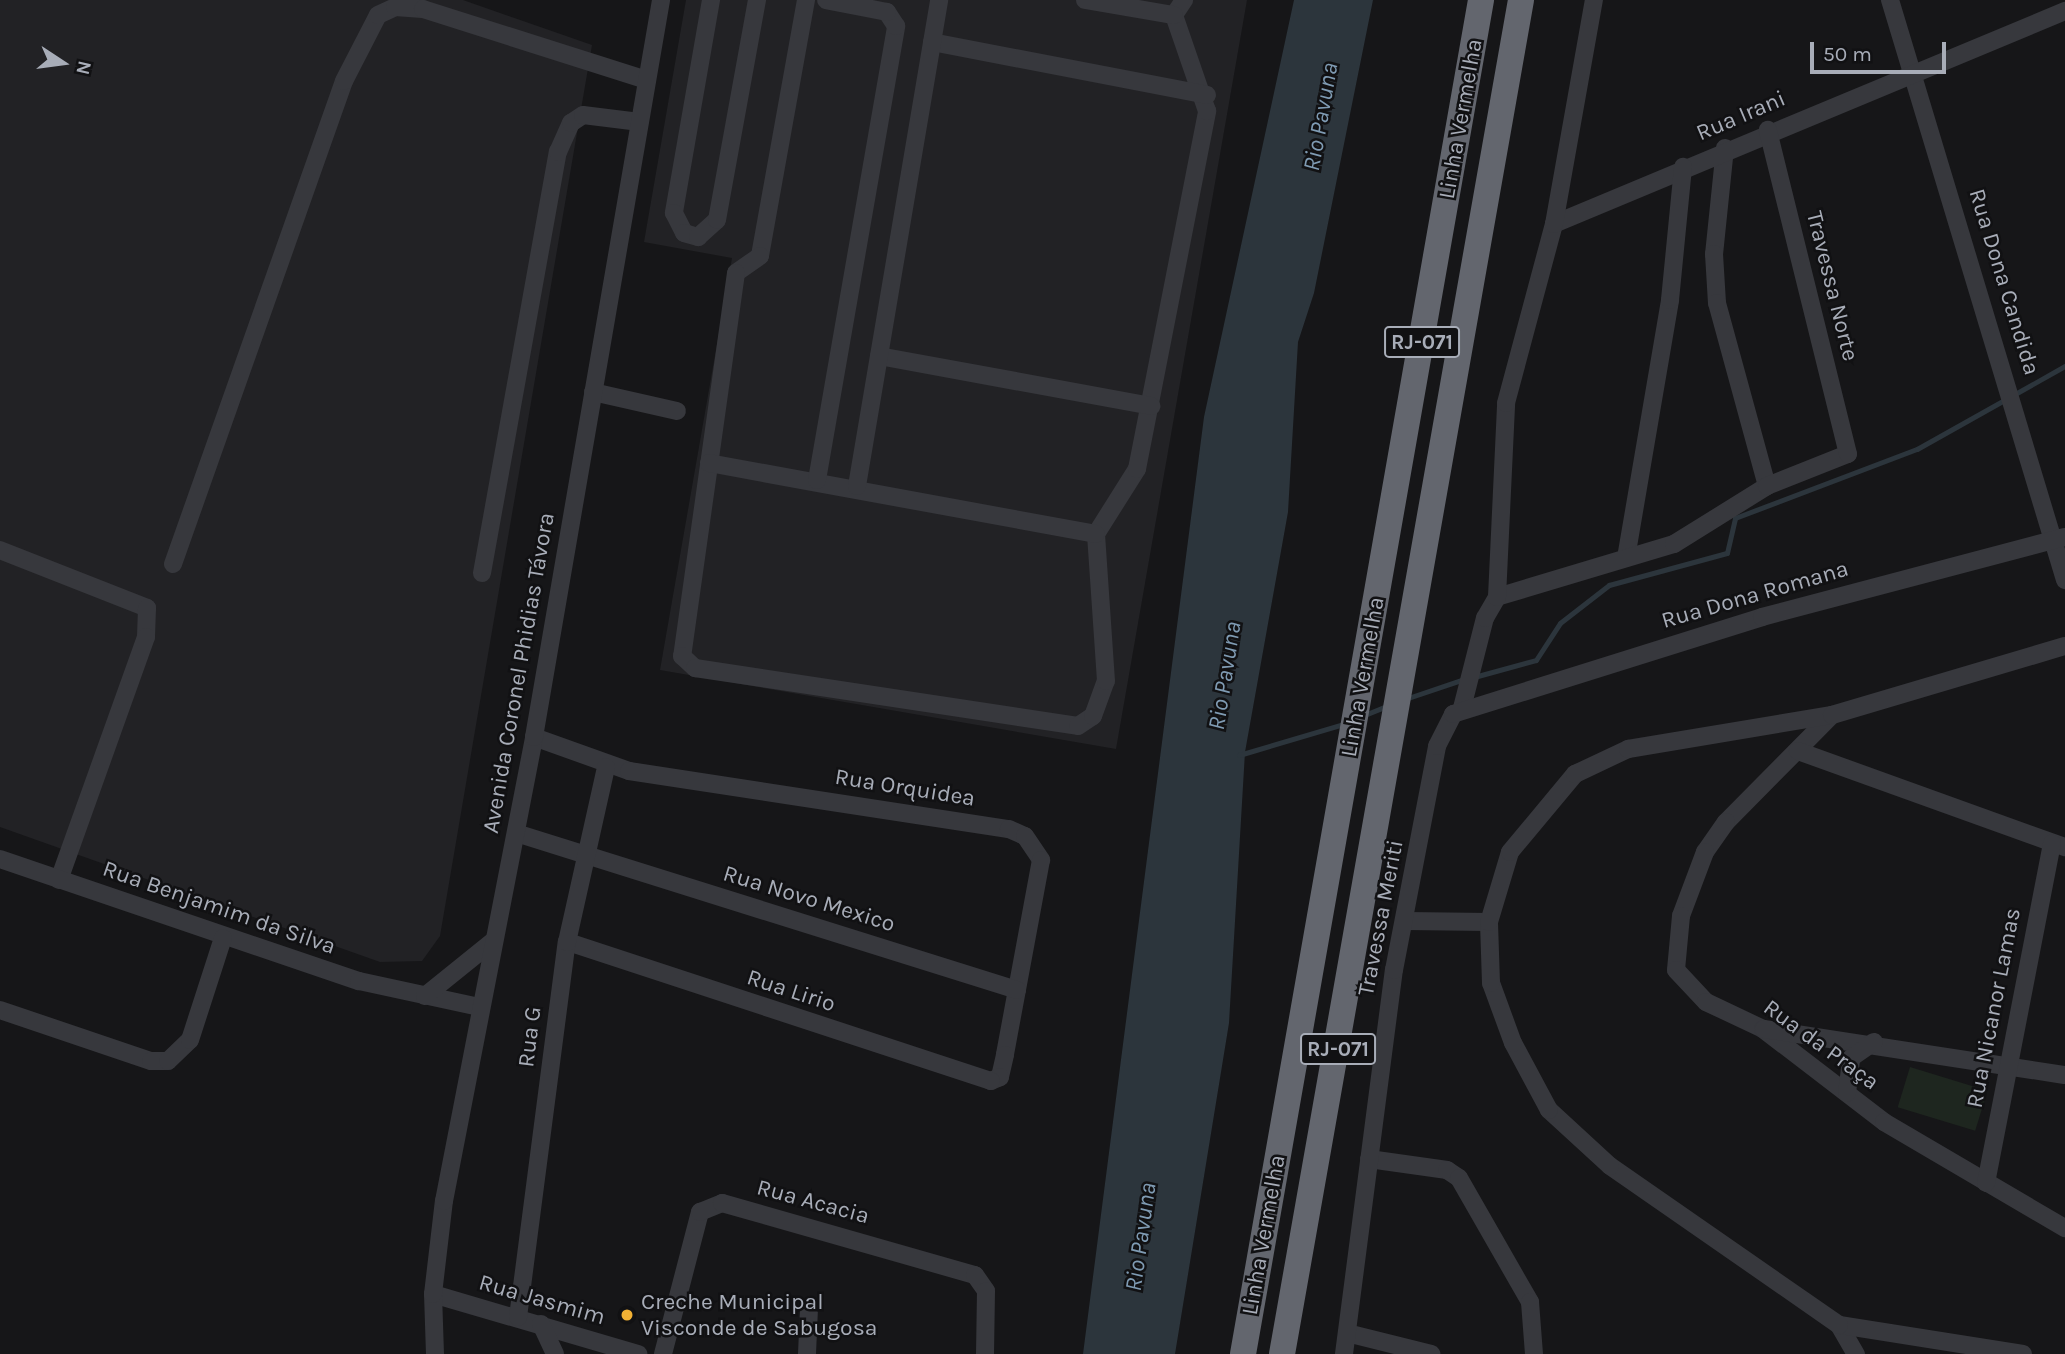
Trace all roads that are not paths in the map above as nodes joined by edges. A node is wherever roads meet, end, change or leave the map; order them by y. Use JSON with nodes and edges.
{"nodes":[{"id":1,"x":661,"y":0,"type":"edge"},
{"id":2,"x":710,"y":0,"type":"edge"},
{"id":3,"x":757,"y":0,"type":"edge"},
{"id":4,"x":806,"y":0,"type":"edge"},
{"id":5,"x":826,"y":0,"type":"edge"},
{"id":6,"x":939,"y":0,"type":"edge"},
{"id":7,"x":1085,"y":0,"type":"edge"},
{"id":8,"x":1184,"y":0,"type":"edge"},
{"id":9,"x":1481,"y":0,"type":"edge"},
{"id":10,"x":1521,"y":0,"type":"edge"},
{"id":11,"x":1594,"y":0,"type":"edge"},
{"id":12,"x":1890,"y":0,"type":"edge"},
{"id":13,"x":2065,"y":10,"type":"edge"},
{"id":14,"x":1174,"y":15,"type":"junction"},
{"id":15,"x":932,"y":42,"type":"junction"},
{"id":16,"x":1913,"y":74,"type":"junction"},
{"id":17,"x":647,"y":80,"type":"junction"},
{"id":18,"x":1207,"y":95,"type":"junction"},
{"id":19,"x":640,"y":122,"type":"junction"},
{"id":20,"x":1768,"y":130,"type":"junction"},
{"id":21,"x":1725,"y":148,"type":"junction"},
{"id":22,"x":1682,"y":167,"type":"junction"},
{"id":23,"x":1554,"y":224,"type":"junction"},
{"id":24,"x":879,"y":356,"type":"junction"},
{"id":25,"x":593,"y":392,"type":"junction"},
{"id":26,"x":1151,"y":406,"type":"junction"},
{"id":27,"x":677,"y":411,"type":"dead end"},
{"id":28,"x":709,"y":463,"type":"junction"},
{"id":29,"x":817,"y":480,"type":"junction"},
{"id":30,"x":857,"y":486,"type":"junction"},
{"id":31,"x":1767,"y":486,"type":"junction"},
{"id":32,"x":1096,"y":534,"type":"junction"},
{"id":33,"x":2057,"y":539,"type":"edge"},
{"id":34,"x":0,"y":550,"type":"edge"},
{"id":35,"x":1626,"y":558,"type":"junction"},
{"id":36,"x":173,"y":564,"type":"dead end"},
{"id":37,"x":482,"y":573,"type":"dead end"},
{"id":38,"x":2065,"y":580,"type":"edge"},
{"id":39,"x":1497,"y":597,"type":"junction"},
{"id":40,"x":2065,"y":646,"type":"edge"},
{"id":41,"x":1464,"y":700,"type":"junction"},
{"id":42,"x":1832,"y":715,"type":"junction"},
{"id":43,"x":534,"y":737,"type":"junction"},
{"id":44,"x":1798,"y":751,"type":"junction"},
{"id":45,"x":606,"y":767,"type":"junction"},
{"id":46,"x":516,"y":833,"type":"junction"},
{"id":47,"x":2058,"y":845,"type":"edge"},
{"id":48,"x":586,"y":855,"type":"junction"},
{"id":49,"x":0,"y":859,"type":"edge"},
{"id":50,"x":59,"y":880,"type":"junction"},
{"id":51,"x":1406,"y":921,"type":"junction"},
{"id":52,"x":1489,"y":922,"type":"junction"},
{"id":53,"x":223,"y":938,"type":"junction"},
{"id":54,"x":492,"y":942,"type":"junction"},
{"id":55,"x":567,"y":942,"type":"junction"},
{"id":56,"x":1017,"y":990,"type":"junction"},
{"id":57,"x":425,"y":996,"type":"junction"},
{"id":58,"x":479,"y":1007,"type":"junction"},
{"id":59,"x":0,"y":1010,"type":"edge"},
{"id":60,"x":1763,"y":1029,"type":"junction"},
{"id":61,"x":1874,"y":1042,"type":"junction"},
{"id":62,"x":2008,"y":1065,"type":"junction"},
{"id":63,"x":2065,"y":1075,"type":"edge"},
{"id":64,"x":1000,"y":1077,"type":"joint"},
{"id":65,"x":1847,"y":1093,"type":"junction"},
{"id":66,"x":1369,"y":1159,"type":"junction"},
{"id":67,"x":1986,"y":1183,"type":"junction"},
{"id":68,"x":2065,"y":1228,"type":"edge"},
{"id":69,"x":433,"y":1294,"type":"junction"},
{"id":70,"x":809,"y":1309,"type":"dead end"},
{"id":71,"x":518,"y":1317,"type":"junction"},
{"id":72,"x":541,"y":1324,"type":"junction"},
{"id":73,"x":1839,"y":1325,"type":"junction"},
{"id":74,"x":1347,"y":1333,"type":"junction"},
{"id":75,"x":435,"y":1354,"type":"edge"},
{"id":76,"x":555,"y":1354,"type":"edge"},
{"id":77,"x":638,"y":1354,"type":"edge"},
{"id":78,"x":663,"y":1354,"type":"edge"},
{"id":79,"x":807,"y":1354,"type":"edge"},
{"id":80,"x":985,"y":1354,"type":"edge"},
{"id":81,"x":1243,"y":1354,"type":"edge"},
{"id":82,"x":1282,"y":1354,"type":"edge"},
{"id":83,"x":1345,"y":1354,"type":"edge"},
{"id":84,"x":1431,"y":1354,"type":"edge"},
{"id":85,"x":1534,"y":1354,"type":"edge"},
{"id":86,"x":1856,"y":1354,"type":"edge"},
{"id":87,"x":2023,"y":1354,"type":"edge"}],
"edges":[{"from":1,"to":17,"type":"street","name":"Avenida Coronel Phidias Távora"},
{"from":2,"to":3,"type":"street"},
{"from":4,"to":28,"type":"street"},
{"from":5,"to":29,"type":"street"},
{"from":6,"to":15,"type":"street"},
{"from":7,"to":14,"type":"street"},
{"from":8,"to":14,"type":"street"},
{"from":9,"to":81,"type":"highway","name":"Linha Vermelha","number":"RJ-071"},
{"from":10,"to":82,"type":"highway","name":"Linha Vermelha","number":"RJ-071"},
{"from":11,"to":23,"type":"street","name":"Travessa Meriti"},
{"from":12,"to":16,"type":"street","name":"Rua Dona Candida"},
{"from":13,"to":16,"type":"street","name":"Rua Irani"},
{"from":14,"to":18,"type":"street"},
{"from":15,"to":18,"type":"street"},
{"from":15,"to":24,"type":"street"},
{"from":16,"to":20,"type":"street","name":"Rua Irani"},
{"from":16,"to":33,"type":"street","name":"Rua Dona Candida"},
{"from":17,"to":19,"type":"street","name":"Avenida Coronel Phidias Távora"},
{"from":17,"to":36,"type":"street"},
{"from":18,"to":26,"type":"street"},
{"from":19,"to":25,"type":"street","name":"Avenida Coronel Phidias Távora"},
{"from":19,"to":37,"type":"street"},
{"from":20,"to":21,"type":"street","name":"Rua Irani"},
{"from":20,"to":31,"type":"street","name":"Travessa Norte"},
{"from":21,"to":22,"type":"street","name":"Rua Irani"},
{"from":21,"to":31,"type":"street"},
{"from":22,"to":23,"type":"street","name":"Rua Irani"},
{"from":22,"to":35,"type":"street"},
{"from":23,"to":39,"type":"street","name":"Travessa Meriti"},
{"from":24,"to":26,"type":"street"},
{"from":24,"to":30,"type":"street"},
{"from":25,"to":27,"type":"street"},
{"from":25,"to":43,"type":"street","name":"Avenida Coronel Phidias Távora"},
{"from":26,"to":32,"type":"street"},
{"from":28,"to":29,"type":"street"},
{"from":28,"to":32,"type":"street"},
{"from":29,"to":30,"type":"street"},
{"from":30,"to":32,"type":"street"},
{"from":31,"to":35,"type":"street"},
{"from":33,"to":38,"type":"street","name":"Rua Dona Candida"},
{"from":33,"to":41,"type":"street","name":"Rua Dona Romana"},
{"from":34,"to":50,"type":"street"},
{"from":35,"to":39,"type":"street"},
{"from":39,"to":41,"type":"street","name":"Travessa Meriti"},
{"from":40,"to":42,"type":"street"},
{"from":41,"to":51,"type":"street","name":"Travessa Meriti"},
{"from":42,"to":44,"type":"street","name":"Rua da Praça"},
{"from":42,"to":52,"type":"street"},
{"from":43,"to":45,"type":"street","name":"Rua Orquidea"},
{"from":43,"to":46,"type":"street","name":"Avenida Coronel Phidias Távora"},
{"from":44,"to":47,"type":"street"},
{"from":44,"to":60,"type":"street","name":"Rua da Praça"},
{"from":45,"to":48,"type":"street","name":"Rua G"},
{"from":45,"to":56,"type":"street","name":"Rua Orquidea"},
{"from":46,"to":48,"type":"street"},
{"from":46,"to":54,"type":"street","name":"Avenida Coronel Phidias Távora"},
{"from":47,"to":62,"type":"street","name":"Rua Nicanor Lamas"},
{"from":48,"to":55,"type":"street","name":"Rua G"},
{"from":48,"to":56,"type":"street","name":"Rua Novo Mexico"},
{"from":49,"to":50,"type":"street","name":"Rua Benjamim da Silva"},
{"from":50,"to":53,"type":"street","name":"Rua Benjamim da Silva"},
{"from":51,"to":52,"type":"street"},
{"from":51,"to":66,"type":"street","name":"Travessa Meriti"},
{"from":52,"to":73,"type":"street"},
{"from":53,"to":57,"type":"street","name":"Rua Benjamim da Silva"},
{"from":53,"to":59,"type":"street"},
{"from":54,"to":57,"type":"street"},
{"from":54,"to":58,"type":"street","name":"Avenida Coronel Phidias Távora"},
{"from":55,"to":64,"type":"street","name":"Rua Lirio"},
{"from":55,"to":71,"type":"street","name":"Rua G"},
{"from":56,"to":64,"type":"street","name":"Rua Orquidea"},
{"from":57,"to":58,"type":"street","name":"Rua Benjamim da Silva"},
{"from":58,"to":69,"type":"street","name":"Avenida Coronel Phidias Távora"},
{"from":60,"to":61,"type":"street"},
{"from":60,"to":65,"type":"street","name":"Rua da Praça"},
{"from":61,"to":62,"type":"street"},
{"from":61,"to":65,"type":"street"},
{"from":62,"to":63,"type":"street"},
{"from":62,"to":67,"type":"street","name":"Rua Nicanor Lamas"},
{"from":65,"to":67,"type":"street","name":"Rua da Praça"},
{"from":66,"to":74,"type":"street","name":"Travessa Meriti"},
{"from":66,"to":85,"type":"street"},
{"from":67,"to":68,"type":"street","name":"Rua da Praça"},
{"from":69,"to":71,"type":"street","name":"Rua Jasmim"},
{"from":69,"to":75,"type":"street","name":"Avenida Coronel Phidias Távora"},
{"from":70,"to":79,"type":"street"},
{"from":71,"to":72,"type":"street","name":"Rua Jasmim"},
{"from":72,"to":76,"type":"street"},
{"from":72,"to":77,"type":"street","name":"Rua Jasmim"},
{"from":73,"to":86,"type":"street"},
{"from":73,"to":87,"type":"street"},
{"from":74,"to":83,"type":"street","name":"Travessa Meriti"},
{"from":74,"to":84,"type":"street"},
{"from":78,"to":80,"type":"street","name":"Rua Acacia"}]}
